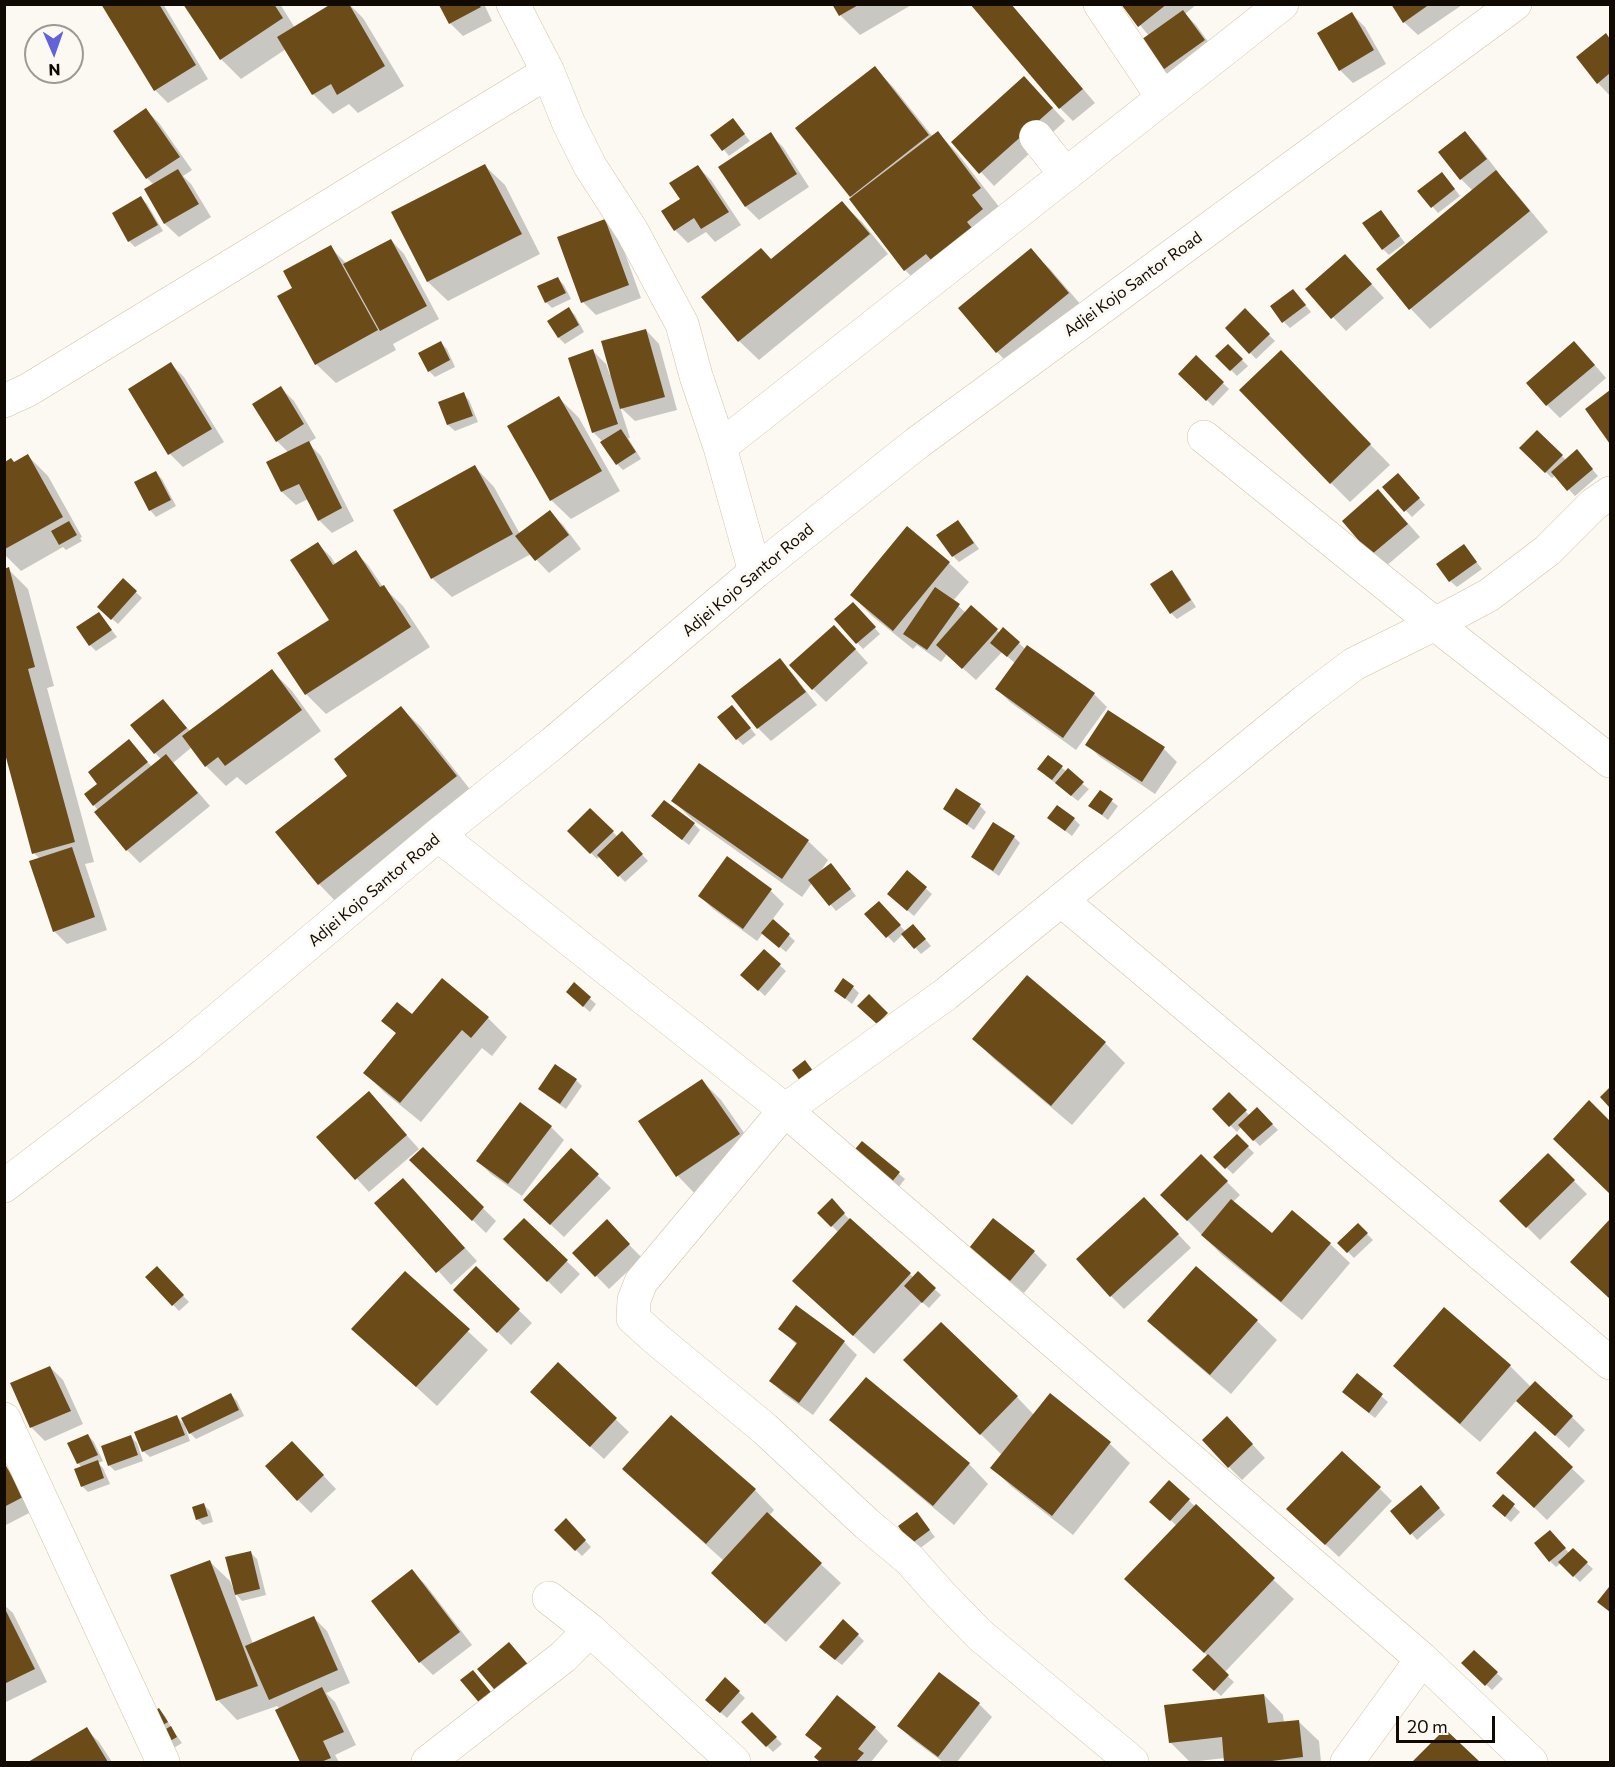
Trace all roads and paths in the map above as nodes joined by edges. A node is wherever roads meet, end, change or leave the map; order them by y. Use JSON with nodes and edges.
{"nodes":[{"id":1,"x":1100,"y":4,"type":"edge"},
{"id":2,"x":514,"y":5,"type":"edge"},
{"id":3,"x":1275,"y":7,"type":"edge"},
{"id":4,"x":1504,"y":8,"type":"edge"},
{"id":5,"x":548,"y":72,"type":"junction"},
{"id":6,"x":1163,"y":98,"type":"junction"},
{"id":7,"x":1035,"y":137,"type":"dead end"},
{"id":8,"x":1066,"y":175,"type":"junction"},
{"id":9,"x":4,"y":401,"type":"edge"},
{"id":10,"x":1204,"y":437,"type":"dead end"},
{"id":11,"x":720,"y":447,"type":"junction"},
{"id":12,"x":1611,"y":493,"type":"edge"},
{"id":13,"x":754,"y":572,"type":"junction"},
{"id":14,"x":1435,"y":624,"type":"junction"},
{"id":15,"x":1611,"y":761,"type":"edge"},
{"id":16,"x":438,"y":836,"type":"junction"},
{"id":17,"x":1061,"y":900,"type":"junction"},
{"id":18,"x":785,"y":1110,"type":"junction"},
{"id":19,"x":4,"y":1186,"type":"edge"},
{"id":20,"x":1611,"y":1363,"type":"edge"},
{"id":21,"x":4,"y":1419,"type":"edge"},
{"id":22,"x":549,"y":1598,"type":"dead end"},
{"id":23,"x":590,"y":1630,"type":"junction"},
{"id":24,"x":1422,"y":1659,"type":"junction"},
{"id":25,"x":163,"y":1762,"type":"edge"},
{"id":26,"x":428,"y":1762,"type":"edge"},
{"id":27,"x":734,"y":1762,"type":"edge"},
{"id":28,"x":1132,"y":1762,"type":"edge"},
{"id":29,"x":1347,"y":1762,"type":"edge"},
{"id":30,"x":1531,"y":1762,"type":"edge"}],
"edges":[{"from":1,"to":6,"type":"street"},
{"from":2,"to":5,"type":"street"},
{"from":3,"to":6,"type":"street"},
{"from":4,"to":13,"type":"street","name":"Adjei Kojo Santor Road"},
{"from":5,"to":9,"type":"street"},
{"from":5,"to":11,"type":"street"},
{"from":6,"to":8,"type":"street"},
{"from":7,"to":8,"type":"street"},
{"from":8,"to":11,"type":"street"},
{"from":10,"to":14,"type":"street"},
{"from":11,"to":13,"type":"street"},
{"from":12,"to":14,"type":"street"},
{"from":13,"to":16,"type":"street","name":"Adjei Kojo Santor Road"},
{"from":14,"to":15,"type":"street"},
{"from":14,"to":17,"type":"street"},
{"from":16,"to":18,"type":"street"},
{"from":16,"to":19,"type":"street","name":"Adjei Kojo Santor Road"},
{"from":17,"to":18,"type":"street"},
{"from":17,"to":20,"type":"street"},
{"from":18,"to":24,"type":"street"},
{"from":18,"to":28,"type":"street"},
{"from":21,"to":25,"type":"street"},
{"from":22,"to":23,"type":"street"},
{"from":23,"to":26,"type":"street"},
{"from":23,"to":27,"type":"street"},
{"from":24,"to":29,"type":"street"},
{"from":24,"to":30,"type":"street"}]}
